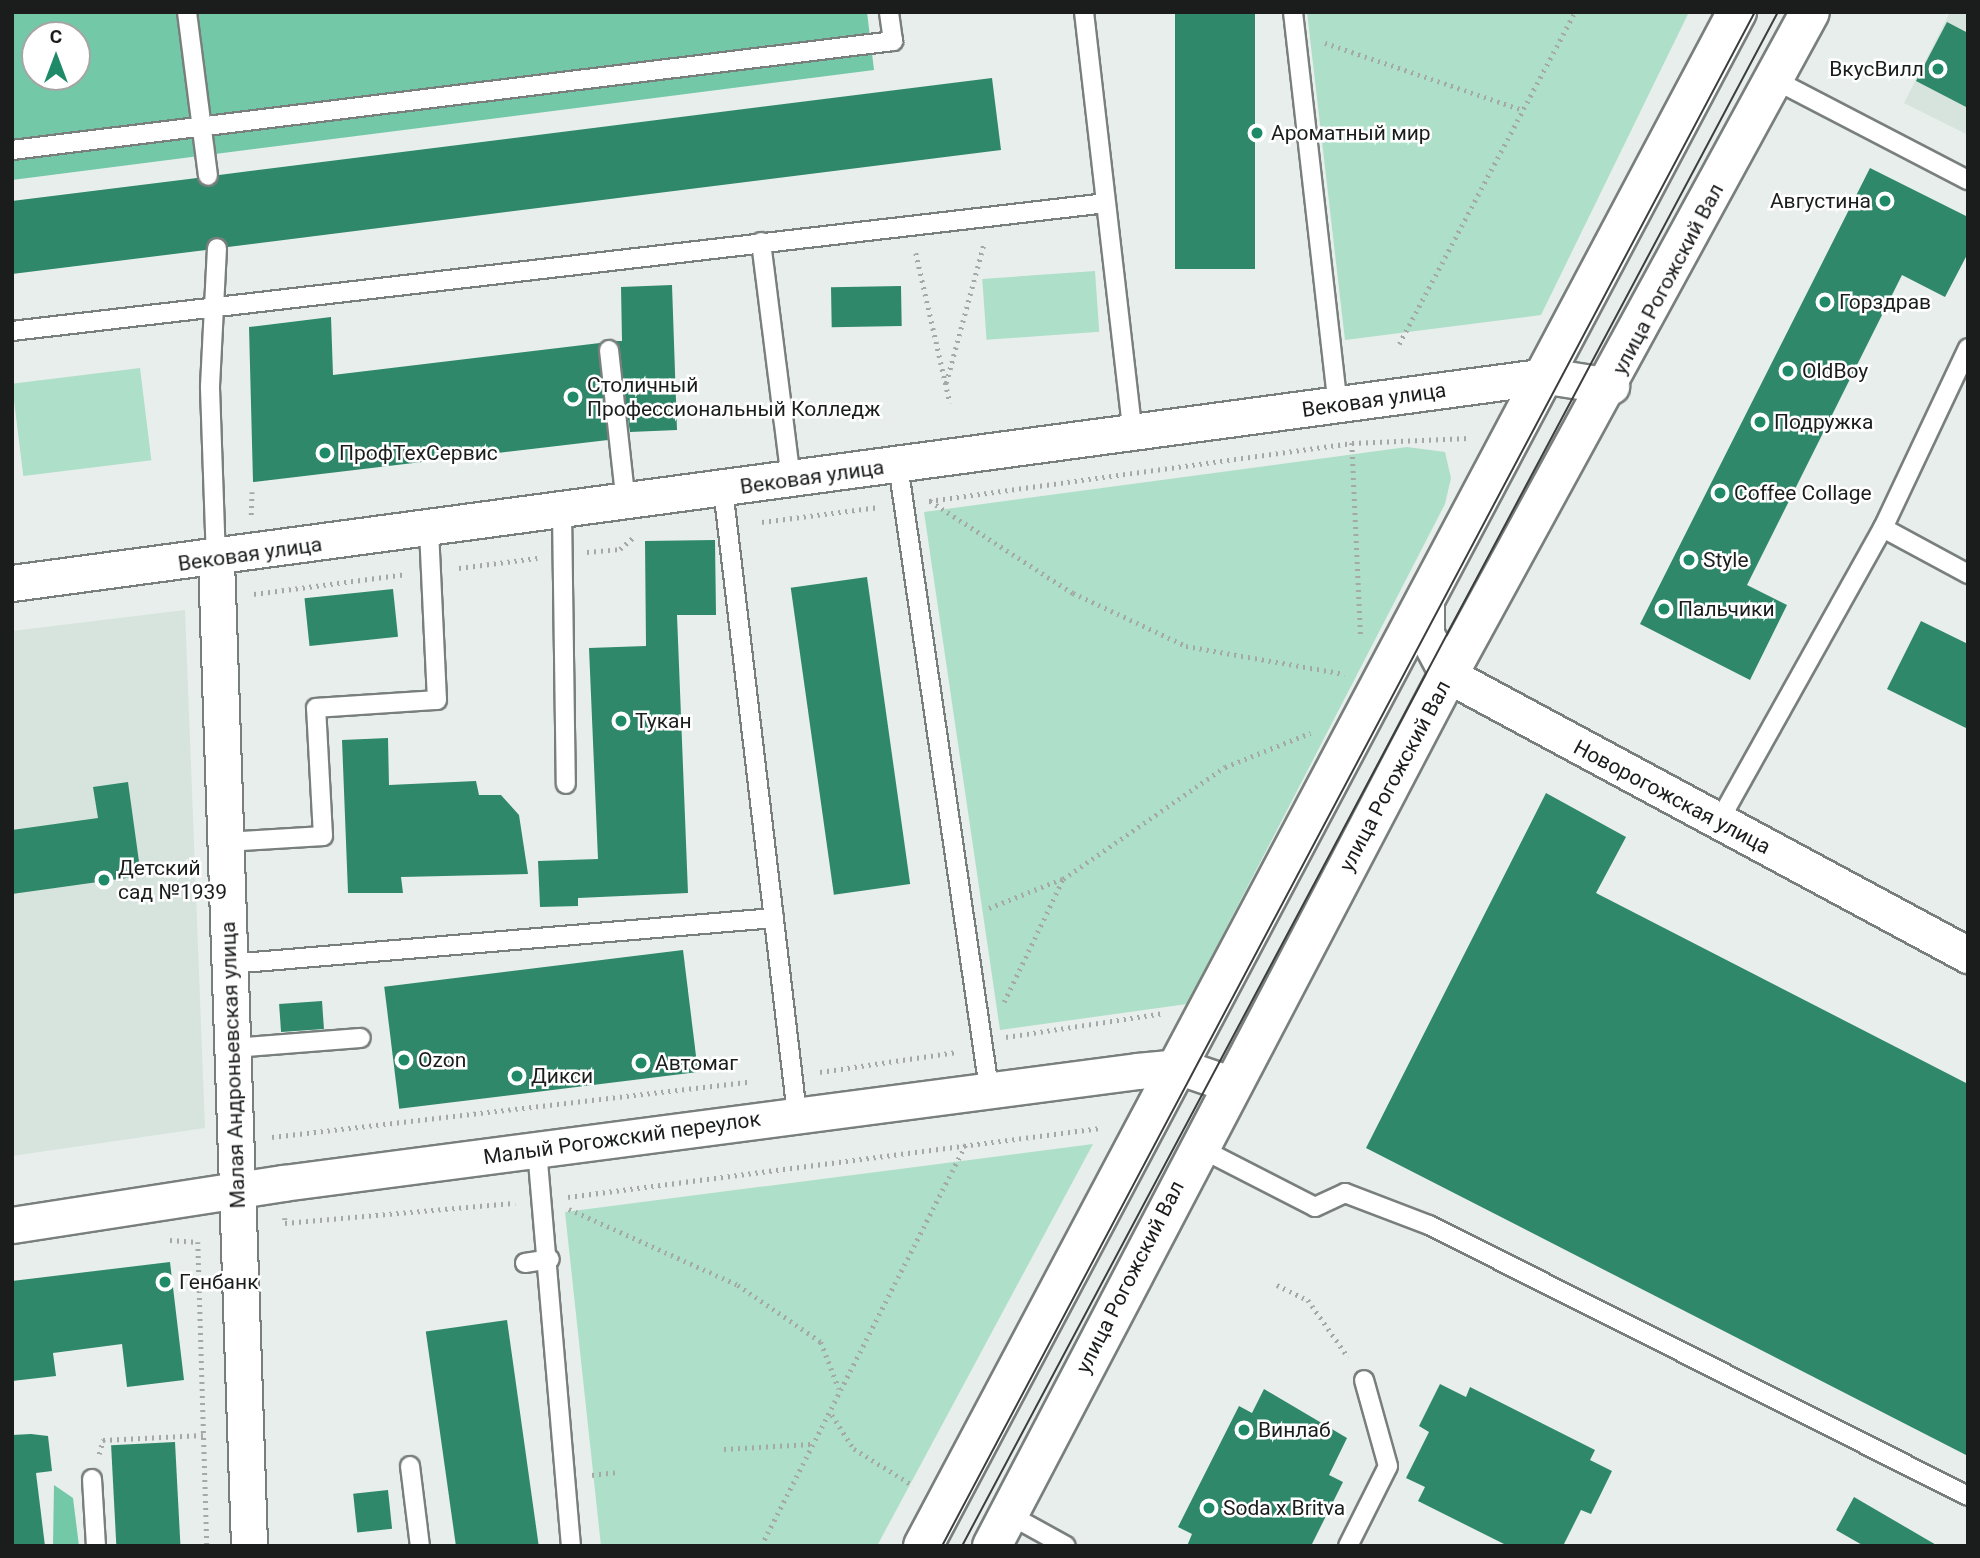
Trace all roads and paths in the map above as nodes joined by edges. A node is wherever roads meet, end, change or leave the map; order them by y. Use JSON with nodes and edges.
{"nodes":[{"id":1,"x":187,"y":12,"type":"edge"},
{"id":2,"x":890,"y":12,"type":"edge"},
{"id":3,"x":1084,"y":12,"type":"edge"},
{"id":4,"x":1293,"y":12,"type":"edge"},
{"id":5,"x":1575,"y":12,"type":"edge"},
{"id":6,"x":1737,"y":12,"type":"edge"},
{"id":7,"x":1810,"y":12,"type":"edge"},
{"id":8,"x":1295,"y":32,"type":"junction"},
{"id":9,"x":1773,"y":79,"type":"junction"},
{"id":10,"x":1523,"y":110,"type":"junction"},
{"id":11,"x":202,"y":128,"type":"junction"},
{"id":12,"x":12,"y":150,"type":"edge"},
{"id":13,"x":208,"y":176,"type":"dead end"},
{"id":14,"x":1968,"y":180,"type":"edge"},
{"id":15,"x":1106,"y":202,"type":"junction"},
{"id":16,"x":992,"y":215,"type":"junction"},
{"id":17,"x":910,"y":225,"type":"junction"},
{"id":18,"x":761,"y":242,"type":"junction"},
{"id":19,"x":218,"y":248,"type":"dead end"},
{"id":20,"x":218,"y":305,"type":"junction"},
{"id":21,"x":12,"y":331,"type":"edge"},
{"id":22,"x":1399,"y":344,"type":"dead end"},
{"id":23,"x":1968,"y":348,"type":"edge"},
{"id":24,"x":609,"y":349,"type":"dead end"},
{"id":25,"x":1547,"y":376,"type":"junction"},
{"id":26,"x":946,"y":384,"type":"junction"},
{"id":27,"x":1611,"y":386,"type":"junction"},
{"id":28,"x":950,"y":403,"type":"dead end"},
{"id":29,"x":1338,"y":405,"type":"junction"},
{"id":30,"x":1133,"y":433,"type":"junction"},
{"id":31,"x":1472,"y":438,"type":"dead end"},
{"id":32,"x":1352,"y":443,"type":"junction"},
{"id":33,"x":898,"y":465,"type":"junction"},
{"id":34,"x":791,"y":480,"type":"junction"},
{"id":35,"x":723,"y":489,"type":"junction"},
{"id":36,"x":930,"y":501,"type":"junction"},
{"id":37,"x":903,"y":505,"type":"junction"},
{"id":38,"x":562,"y":512,"type":"junction"},
{"id":39,"x":634,"y":517,"type":"junction"},
{"id":40,"x":728,"y":526,"type":"junction"},
{"id":41,"x":1883,"y":528,"type":"junction"},
{"id":42,"x":429,"y":530,"type":"junction"},
{"id":43,"x":562,"y":555,"type":"junction"},
{"id":44,"x":216,"y":559,"type":"junction"},
{"id":45,"x":430,"y":571,"type":"junction"},
{"id":46,"x":1968,"y":574,"type":"edge"},
{"id":47,"x":12,"y":583,"type":"edge"},
{"id":48,"x":250,"y":594,"type":"dead end"},
{"id":49,"x":1426,"y":601,"type":"junction"},
{"id":50,"x":1362,"y":650,"type":"dead end"},
{"id":51,"x":1350,"y":675,"type":"dead end"},
{"id":52,"x":1448,"y":675,"type":"junction"},
{"id":53,"x":1315,"y":732,"type":"dead end"},
{"id":54,"x":566,"y":784,"type":"dead end"},
{"id":55,"x":1718,"y":823,"type":"junction"},
{"id":56,"x":226,"y":842,"type":"junction"},
{"id":57,"x":1063,"y":879,"type":"junction"},
{"id":58,"x":964,"y":917,"type":"junction"},
{"id":59,"x":774,"y":918,"type":"junction"},
{"id":60,"x":1968,"y":955,"type":"edge"},
{"id":61,"x":230,"y":964,"type":"junction"},
{"id":62,"x":1172,"y":1012,"type":"dead end"},
{"id":63,"x":361,"y":1038,"type":"dead end"},
{"id":64,"x":987,"y":1044,"type":"junction"},
{"id":65,"x":233,"y":1048,"type":"junction"},
{"id":66,"x":1180,"y":1067,"type":"junction"},
{"id":67,"x":793,"y":1076,"type":"junction"},
{"id":68,"x":1230,"y":1084,"type":"junction"},
{"id":69,"x":989,"y":1089,"type":"junction"},
{"id":70,"x":797,"y":1114,"type":"junction"},
{"id":71,"x":1111,"y":1127,"type":"dead end"},
{"id":72,"x":261,"y":1132,"type":"dead end"},
{"id":73,"x":279,"y":1140,"type":"junction"},
{"id":74,"x":965,"y":1144,"type":"junction"},
{"id":75,"x":1197,"y":1146,"type":"junction"},
{"id":76,"x":537,"y":1150,"type":"junction"},
{"id":77,"x":283,"y":1183,"type":"junction"},
{"id":78,"x":237,"y":1190,"type":"junction"},
{"id":79,"x":544,"y":1200,"type":"junction"},
{"id":80,"x":12,"y":1225,"type":"edge"},
{"id":81,"x":161,"y":1241,"type":"dead end"},
{"id":82,"x":550,"y":1259,"type":"junction"},
{"id":83,"x":524,"y":1263,"type":"dead end"},
{"id":84,"x":1277,"y":1285,"type":"dead end"},
{"id":85,"x":1364,"y":1380,"type":"joint"},
{"id":86,"x":839,"y":1390,"type":"junction"},
{"id":87,"x":832,"y":1415,"type":"junction"},
{"id":88,"x":203,"y":1435,"type":"junction"},
{"id":89,"x":811,"y":1444,"type":"junction"},
{"id":90,"x":724,"y":1449,"type":"dead end"},
{"id":91,"x":410,"y":1466,"type":"dead end"},
{"id":92,"x":92,"y":1479,"type":"joint"},
{"id":93,"x":922,"y":1492,"type":"dead end"},
{"id":94,"x":1968,"y":1496,"type":"edge"},
{"id":95,"x":1000,"y":1530,"type":"edge"},
{"id":96,"x":96,"y":1546,"type":"edge"},
{"id":97,"x":207,"y":1546,"type":"edge"},
{"id":98,"x":249,"y":1546,"type":"edge"},
{"id":99,"x":420,"y":1546,"type":"edge"},
{"id":100,"x":571,"y":1546,"type":"edge"},
{"id":101,"x":761,"y":1546,"type":"edge"},
{"id":102,"x":923,"y":1546,"type":"edge"},
{"id":103,"x":1066,"y":1546,"type":"edge"},
{"id":104,"x":1348,"y":1546,"type":"edge"}],
"edges":[{"from":1,"to":11,"type":"lane"},
{"from":2,"to":11,"type":"lane"},
{"from":3,"to":15,"type":"lane"},
{"from":4,"to":8,"type":"lane"},
{"from":5,"to":10,"type":"path"},
{"from":6,"to":25,"type":"main road"},
{"from":7,"to":9,"type":"main road","name":"улица Рогожский Вал"},
{"from":8,"to":10,"type":"path"},
{"from":8,"to":29,"type":"lane"},
{"from":9,"to":14,"type":"lane"},
{"from":9,"to":27,"type":"main road","name":"улица Рогожский Вал"},
{"from":10,"to":22,"type":"path"},
{"from":11,"to":12,"type":"lane"},
{"from":11,"to":13,"type":"lane"},
{"from":15,"to":16,"type":"lane"},
{"from":15,"to":30,"type":"lane"},
{"from":16,"to":17,"type":"lane"},
{"from":16,"to":26,"type":"path"},
{"from":17,"to":18,"type":"lane"},
{"from":17,"to":26,"type":"path"},
{"from":18,"to":20,"type":"lane"},
{"from":18,"to":34,"type":"lane"},
{"from":19,"to":20,"type":"lane","name":"Малая Андроньевская улица"},
{"from":20,"to":21,"type":"lane"},
{"from":20,"to":44,"type":"lane","name":"Малая Андроньевская улица"},
{"from":23,"to":41,"type":"lane"},
{"from":24,"to":39,"type":"lane"},
{"from":25,"to":27,"type":"street","name":"Вековая улица"},
{"from":25,"to":29,"type":"street","name":"Вековая улица"},
{"from":25,"to":49,"type":"main road"},
{"from":26,"to":28,"type":"path"},
{"from":27,"to":52,"type":"main road","name":"улица Рогожский Вал"},
{"from":29,"to":30,"type":"street","name":"Вековая улица"},
{"from":30,"to":33,"type":"street","name":"Вековая улица"},
{"from":31,"to":32,"type":"path"},
{"from":32,"to":36,"type":"path"},
{"from":32,"to":50,"type":"path"},
{"from":33,"to":34,"type":"street","name":"Вековая улица"},
{"from":33,"to":37,"type":"lane"},
{"from":34,"to":35,"type":"street","name":"Вековая улица"},
{"from":35,"to":39,"type":"street","name":"Вековая улица"},
{"from":35,"to":40,"type":"lane"},
{"from":36,"to":37,"type":"path"},
{"from":36,"to":51,"type":"path"},
{"from":37,"to":40,"type":"path"},
{"from":37,"to":58,"type":"lane"},
{"from":38,"to":39,"type":"street","name":"Вековая улица"},
{"from":38,"to":42,"type":"street","name":"Вековая улица"},
{"from":38,"to":43,"type":"lane"},
{"from":39,"to":43,"type":"path"},
{"from":40,"to":59,"type":"lane"},
{"from":41,"to":46,"type":"lane"},
{"from":41,"to":55,"type":"lane"},
{"from":42,"to":44,"type":"street","name":"Вековая улица"},
{"from":42,"to":45,"type":"lane"},
{"from":43,"to":45,"type":"path"},
{"from":43,"to":54,"type":"lane"},
{"from":44,"to":47,"type":"street","name":"Вековая улица"},
{"from":44,"to":56,"type":"street","name":"Малая Андроньевская улица"},
{"from":45,"to":48,"type":"path"},
{"from":45,"to":56,"type":"lane"},
{"from":49,"to":52,"type":"street"},
{"from":49,"to":66,"type":"main road"},
{"from":52,"to":55,"type":"street","name":"Новорогожская улица"},
{"from":52,"to":68,"type":"main road","name":"улица Рогожский Вал"},
{"from":53,"to":57,"type":"path"},
{"from":55,"to":60,"type":"street","name":"Новорогожская улица"},
{"from":56,"to":61,"type":"street","name":"Малая Андроньевская улица"},
{"from":57,"to":58,"type":"path"},
{"from":57,"to":64,"type":"path"},
{"from":58,"to":64,"type":"lane"},
{"from":59,"to":61,"type":"lane"},
{"from":59,"to":67,"type":"lane"},
{"from":61,"to":65,"type":"street","name":"Малая Андроньевская улица"},
{"from":62,"to":64,"type":"path"},
{"from":63,"to":65,"type":"lane"},
{"from":64,"to":67,"type":"path"},
{"from":64,"to":69,"type":"lane"},
{"from":65,"to":78,"type":"street","name":"Малая Андроньевская улица"},
{"from":66,"to":68,"type":"street","name":"Малый Рогожский переулок"},
{"from":66,"to":69,"type":"street","name":"Малый Рогожский переулок"},
{"from":66,"to":102,"type":"main road"},
{"from":67,"to":70,"type":"lane"},
{"from":67,"to":73,"type":"path"},
{"from":68,"to":75,"type":"main road","name":"улица Рогожский Вал"},
{"from":69,"to":70,"type":"street","name":"Малый Рогожский переулок"},
{"from":70,"to":76,"type":"street","name":"Малый Рогожский переулок"},
{"from":71,"to":74,"type":"path"},
{"from":72,"to":73,"type":"path"},
{"from":73,"to":77,"type":"path"},
{"from":74,"to":79,"type":"path"},
{"from":74,"to":86,"type":"path"},
{"from":75,"to":94,"type":"lane"},
{"from":75,"to":95,"type":"main road","name":"улица Рогожский Вал"},
{"from":76,"to":77,"type":"street","name":"Малый Рогожский переулок"},
{"from":76,"to":79,"type":"lane"},
{"from":77,"to":78,"type":"street","name":"Малый Рогожский переулок"},
{"from":77,"to":79,"type":"path"},
{"from":78,"to":80,"type":"street","name":"Малый Рогожский переулок"},
{"from":78,"to":98,"type":"street","name":"Малая Андроньевская улица"},
{"from":79,"to":82,"type":"lane"},
{"from":79,"to":86,"type":"path"},
{"from":81,"to":88,"type":"path"},
{"from":82,"to":83,"type":"lane"},
{"from":82,"to":100,"type":"lane"},
{"from":84,"to":85,"type":"path"},
{"from":85,"to":104,"type":"lane"},
{"from":86,"to":87,"type":"path"},
{"from":87,"to":89,"type":"path"},
{"from":87,"to":93,"type":"path"},
{"from":88,"to":92,"type":"path"},
{"from":88,"to":97,"type":"path"},
{"from":89,"to":90,"type":"path"},
{"from":89,"to":101,"type":"path"},
{"from":91,"to":99,"type":"lane"},
{"from":92,"to":96,"type":"lane"},
{"from":95,"to":103,"type":"lane"}]}
